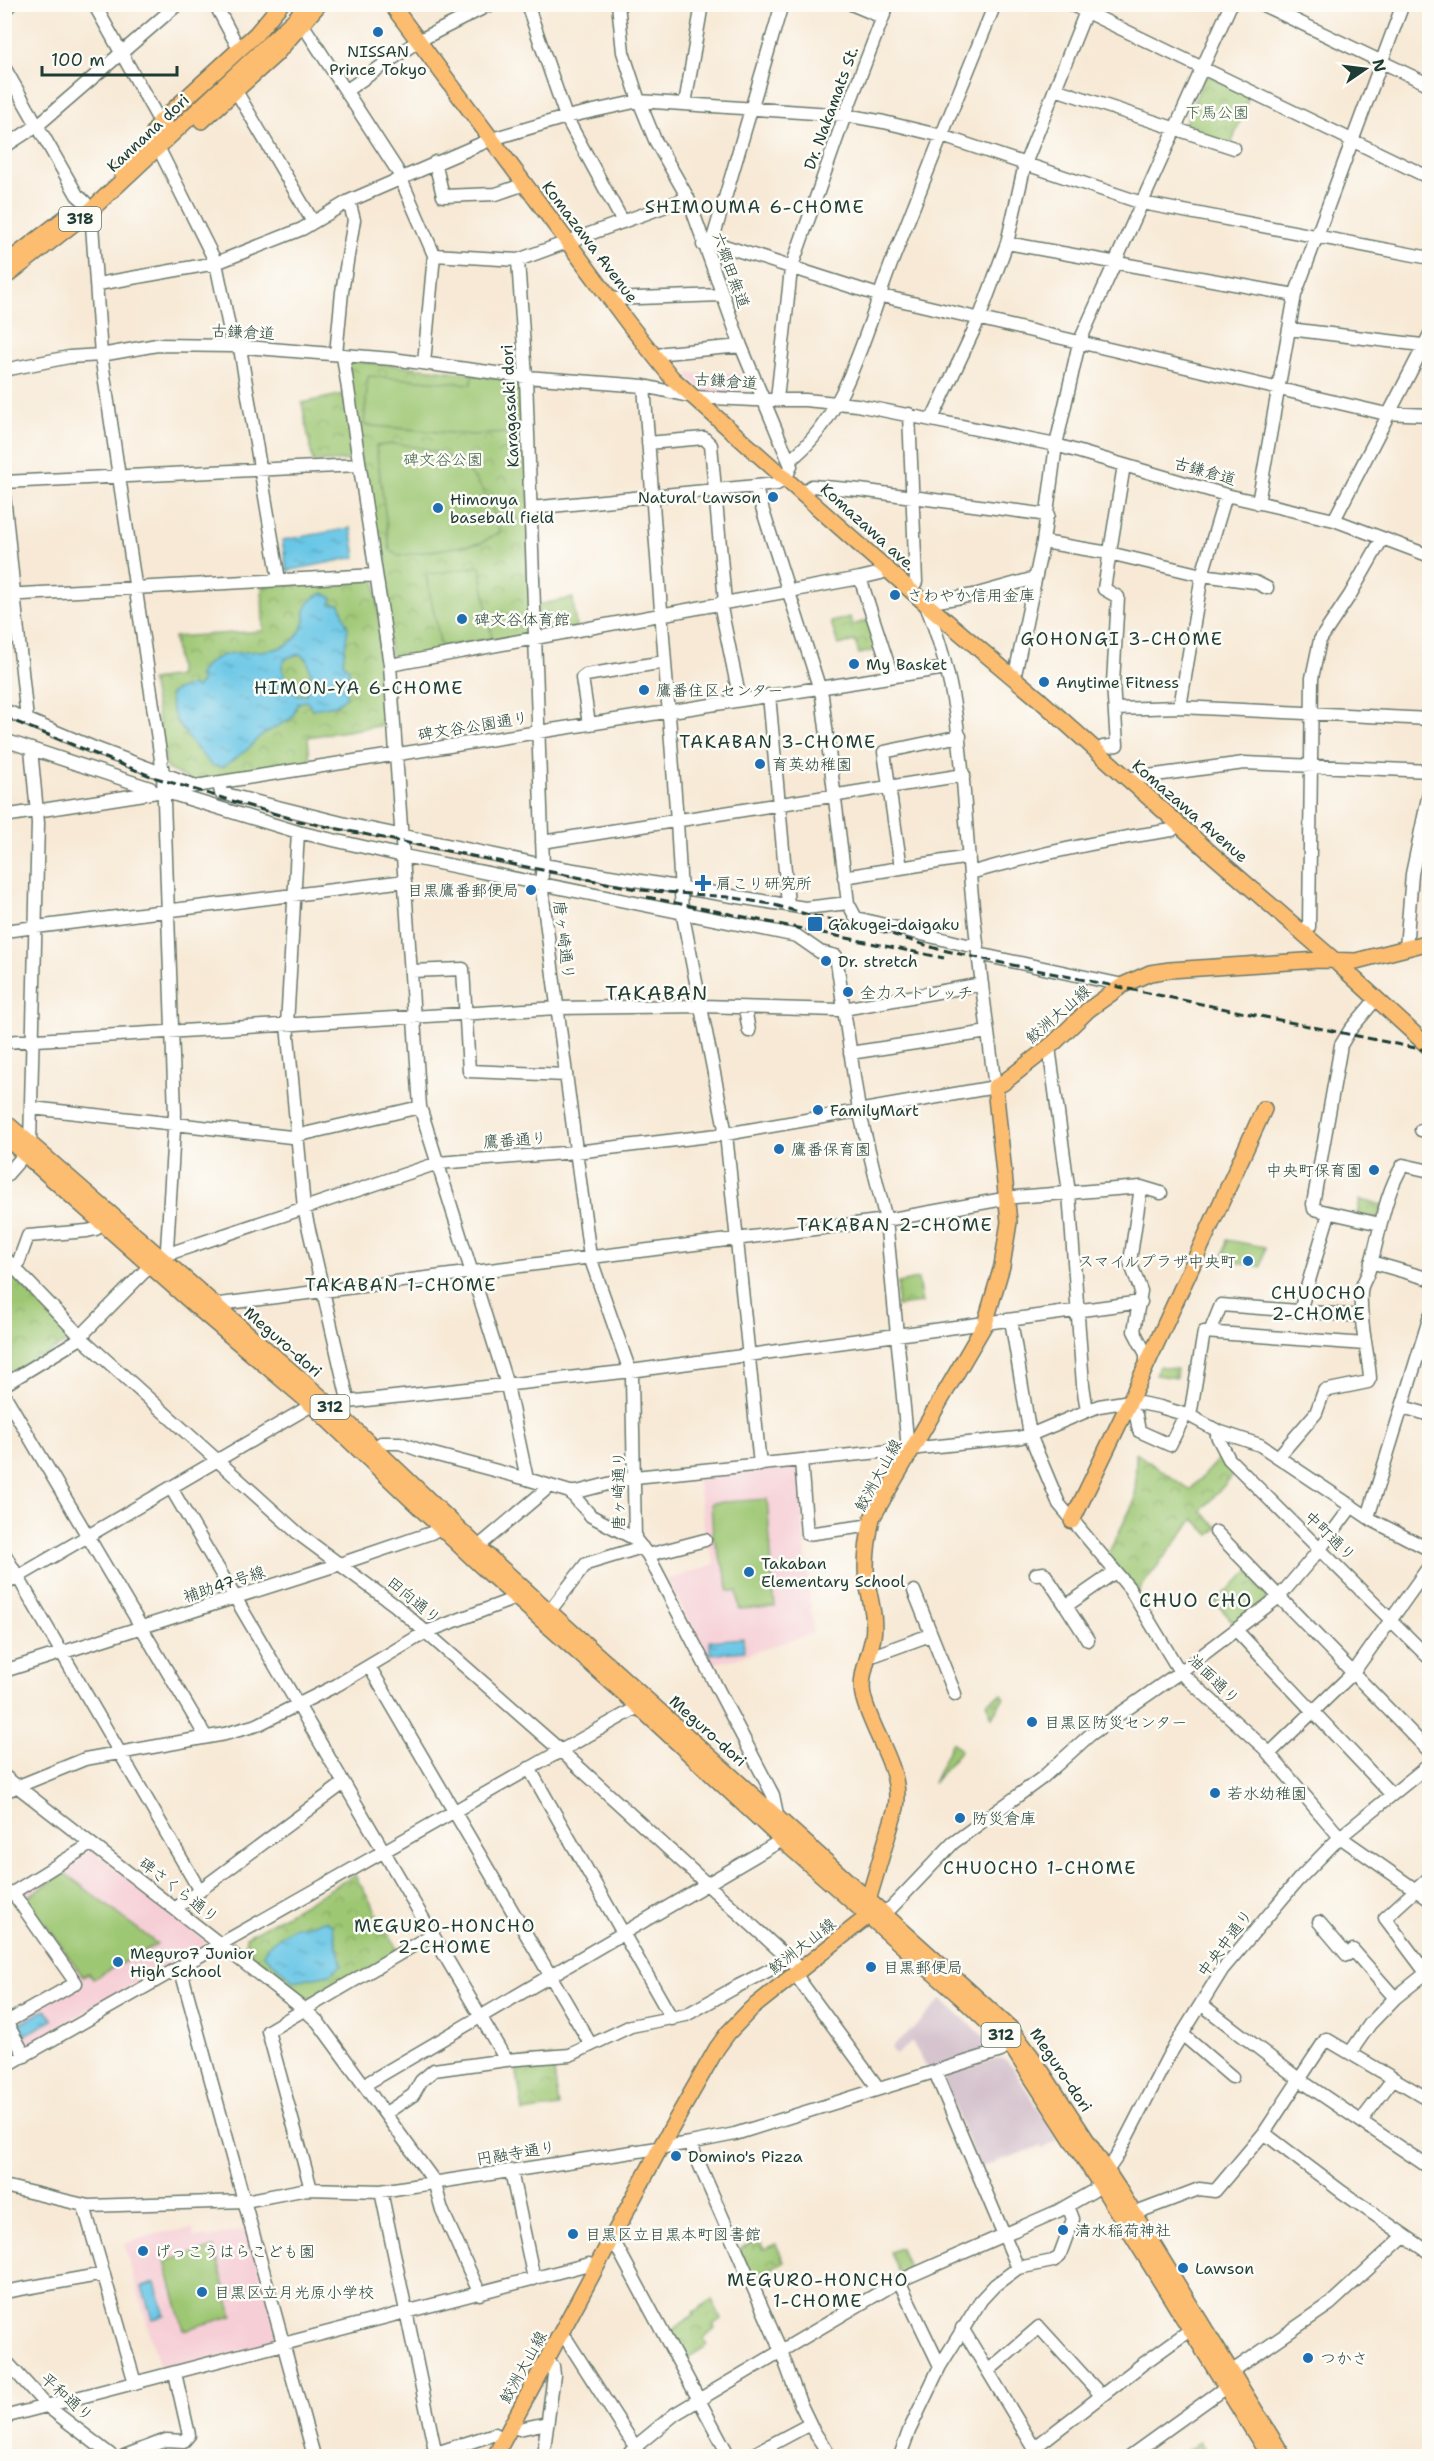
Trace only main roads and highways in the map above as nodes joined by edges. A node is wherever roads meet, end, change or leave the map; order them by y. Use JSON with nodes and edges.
{"nodes":[{"id":1,"x":281,"y":4,"type":"edge"},
{"id":2,"x":294,"y":4,"type":"edge"},
{"id":3,"x":306,"y":4,"type":"edge"},
{"id":4,"x":319,"y":4,"type":"edge"},
{"id":5,"x":391,"y":4,"type":"edge"},
{"id":6,"x":152,"y":148,"type":"junction"},
{"id":7,"x":88,"y":206,"type":"junction"},
{"id":8,"x":4,"y":265,"type":"edge"},
{"id":9,"x":4,"y":278,"type":"edge"},
{"id":10,"x":786,"y":478,"type":"joint"},
{"id":11,"x":925,"y":603,"type":"joint"},
{"id":12,"x":1430,"y":942,"type":"edge"},
{"id":13,"x":1334,"y":960,"type":"junction"},
{"id":14,"x":1430,"y":1048,"type":"edge"},
{"id":15,"x":1264,"y":1109,"type":"dead end"},
{"id":16,"x":4,"y":1121,"type":"edge"},
{"id":17,"x":4,"y":1136,"type":"edge"},
{"id":18,"x":28,"y":1149,"type":"junction"},
{"id":19,"x":157,"y":1263,"type":"junction"},
{"id":20,"x":1071,"y":1521,"type":"road end"},
{"id":21,"x":446,"y":1525,"type":"junction"},
{"id":22,"x":643,"y":1703,"type":"junction"},
{"id":23,"x":868,"y":1898,"type":"junction"},
{"id":24,"x":876,"y":1914,"type":"junction"},
{"id":25,"x":1103,"y":2177,"type":"junction"},
{"id":26,"x":1228,"y":2380,"type":"junction"},
{"id":27,"x":495,"y":2457,"type":"edge"},
{"id":28,"x":1269,"y":2457,"type":"edge"},
{"id":29,"x":1283,"y":2457,"type":"edge"}],
"edges":[{"from":1,"to":6,"type":"main road"},
{"from":2,"to":6,"type":"main road","name":"Kannana dori","number":"318"},
{"from":3,"to":6,"type":"main road","name":"Kannana dori","number":"318"},
{"from":4,"to":6,"type":"main road"},
{"from":5,"to":10,"type":"main road","name":"Komazawa Avenue"},
{"from":6,"to":7,"type":"main road","name":"Kannana dori","number":"318"},
{"from":7,"to":8,"type":"main road","name":"Kannana dori","number":"318"},
{"from":7,"to":9,"type":"main road","name":"Kannana dori","number":"318"},
{"from":10,"to":11,"type":"main road","name":"Komazawa ave."},
{"from":11,"to":13,"type":"main road","name":"Komazawa Avenue"},
{"from":12,"to":13,"type":"main road","name":"鮫洲大山線"},
{"from":13,"to":14,"type":"main road","name":"Komazawa Avenue"},
{"from":13,"to":23,"type":"main road","name":"鮫洲大山線"},
{"from":15,"to":20,"type":"main road"},
{"from":16,"to":18,"type":"main road","name":"Meguro-dori","number":"312"},
{"from":17,"to":18,"type":"main road","name":"Meguro-dori","number":"312"},
{"from":18,"to":19,"type":"main road","name":"Meguro-dori","number":"312"},
{"from":18,"to":19,"type":"main road","name":"Meguro-dori","number":"312"},
{"from":19,"to":21,"type":"main road","name":"Meguro-dori","number":"312"},
{"from":19,"to":21,"type":"main road","name":"Meguro-dori","number":"312"},
{"from":21,"to":22,"type":"main road","name":"Meguro-dori","number":"312"},
{"from":21,"to":22,"type":"main road","name":"Meguro-dori","number":"312"},
{"from":22,"to":23,"type":"main road","name":"Meguro-dori","number":"312"},
{"from":22,"to":24,"type":"main road","name":"Meguro-dori","number":"312"},
{"from":23,"to":24,"type":"main road","name":"Meguro-dori","number":"312"},
{"from":24,"to":25,"type":"main road","name":"Meguro-dori","number":"312"},
{"from":24,"to":27,"type":"main road","name":"鮫洲大山線"},
{"from":25,"to":26,"type":"main road","name":"Meguro-dori","number":"312"},
{"from":25,"to":26,"type":"main road","name":"Meguro-dori","number":"312"},
{"from":26,"to":28,"type":"main road","name":"Meguro-dori","number":"312"},
{"from":26,"to":29,"type":"main road","name":"Meguro-dori","number":"312"}]}
